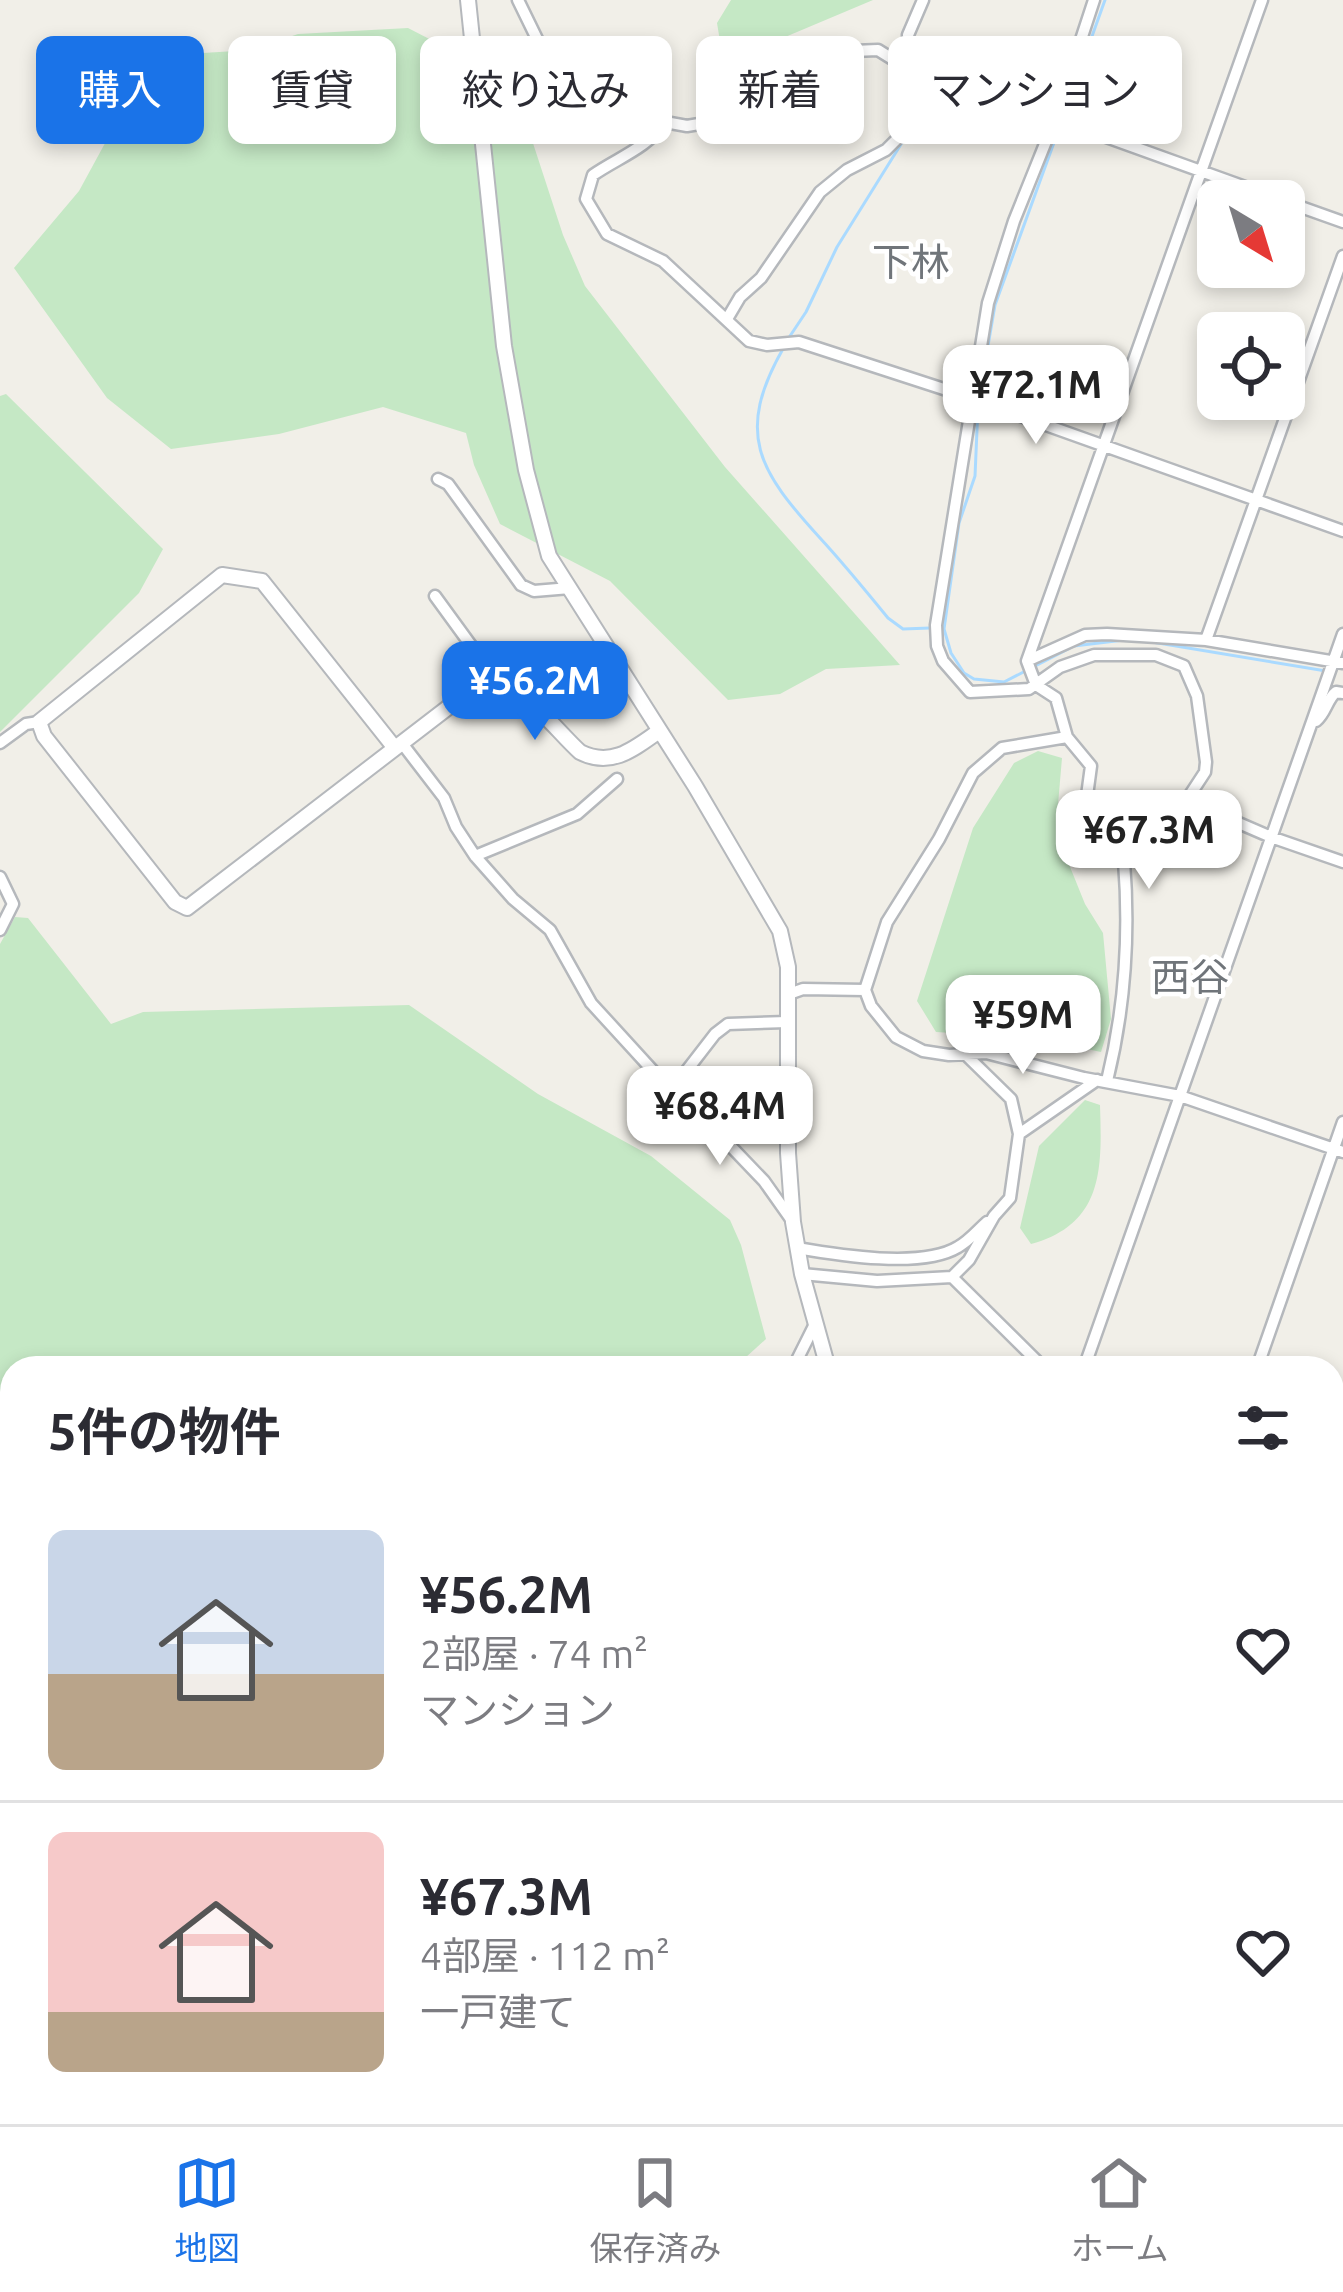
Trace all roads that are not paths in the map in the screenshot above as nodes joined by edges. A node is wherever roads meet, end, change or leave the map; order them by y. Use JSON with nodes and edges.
{"nodes":[{"id":1,"x":468,"y":0,"type":"edge"},
{"id":2,"x":518,"y":0,"type":"edge"},
{"id":3,"x":923,"y":0,"type":"edge"},
{"id":4,"x":1094,"y":0,"type":"edge"},
{"id":5,"x":1262,"y":0,"type":"edge"},
{"id":6,"x":536,"y":36,"type":"edge"},
{"id":7,"x":908,"y":36,"type":"edge"},
{"id":8,"x":1084,"y":36,"type":"edge"},
{"id":9,"x":888,"y":56,"type":"edge"},
{"id":10,"x":672,"y":123,"type":"edge"},
{"id":11,"x":645,"y":144,"type":"edge"},
{"id":12,"x":892,"y":144,"type":"edge"},
{"id":13,"x":1050,"y":144,"type":"edge"},
{"id":14,"x":1124,"y":144,"type":"edge"},
{"id":15,"x":1203,"y":172,"type":"junction"},
{"id":16,"x":1225,"y":180,"type":"edge"},
{"id":17,"x":1305,"y":208,"type":"edge"},
{"id":18,"x":1343,"y":222,"type":"edge"},
{"id":19,"x":1343,"y":256,"type":"edge"},
{"id":20,"x":727,"y":319,"type":"junction"},
{"id":21,"x":977,"y":401,"type":"junction"},
{"id":22,"x":1106,"y":447,"type":"junction"},
{"id":23,"x":438,"y":479,"type":"dead end"},
{"id":24,"x":1254,"y":500,"type":"junction"},
{"id":25,"x":1343,"y":530,"type":"edge"},
{"id":26,"x":570,"y":588,"type":"junction"},
{"id":27,"x":435,"y":596,"type":"dead end"},
{"id":28,"x":1343,"y":634,"type":"edge"},
{"id":29,"x":1206,"y":640,"type":"junction"},
{"id":30,"x":1334,"y":667,"type":"edge"},
{"id":31,"x":1031,"y":672,"type":"junction"},
{"id":32,"x":490,"y":681,"type":"junction"},
{"id":33,"x":1343,"y":693,"type":"edge"},
{"id":34,"x":1313,"y":721,"type":"junction"},
{"id":35,"x":39,"y":722,"type":"junction"},
{"id":36,"x":659,"y":731,"type":"junction"},
{"id":37,"x":1066,"y":737,"type":"junction"},
{"id":38,"x":0,"y":742,"type":"edge"},
{"id":39,"x":397,"y":744,"type":"junction"},
{"id":40,"x":617,"y":778,"type":"dead end"},
{"id":41,"x":1271,"y":837,"type":"junction"},
{"id":42,"x":475,"y":856,"type":"junction"},
{"id":43,"x":1343,"y":862,"type":"edge"},
{"id":44,"x":0,"y":877,"type":"edge"},
{"id":45,"x":0,"y":930,"type":"edge"},
{"id":46,"x":866,"y":990,"type":"junction"},
{"id":47,"x":789,"y":994,"type":"junction"},
{"id":48,"x":787,"y":1022,"type":"junction"},
{"id":49,"x":964,"y":1054,"type":"junction"},
{"id":50,"x":1102,"y":1080,"type":"junction"},
{"id":51,"x":674,"y":1088,"type":"junction"},
{"id":52,"x":1180,"y":1096,"type":"junction"},
{"id":53,"x":1343,"y":1122,"type":"edge"},
{"id":54,"x":1018,"y":1134,"type":"junction"},
{"id":55,"x":1338,"y":1150,"type":"edge"},
{"id":56,"x":994,"y":1216,"type":"junction"},
{"id":57,"x":793,"y":1222,"type":"junction"},
{"id":58,"x":797,"y":1248,"type":"junction"},
{"id":59,"x":802,"y":1274,"type":"junction"},
{"id":60,"x":952,"y":1277,"type":"junction"},
{"id":61,"x":815,"y":1324,"type":"junction"},
{"id":62,"x":799,"y":1356,"type":"edge"},
{"id":63,"x":824,"y":1356,"type":"edge"},
{"id":64,"x":1032,"y":1356,"type":"edge"},
{"id":65,"x":1088,"y":1356,"type":"edge"},
{"id":66,"x":1261,"y":1356,"type":"edge"}],
"edges":[{"from":1,"to":26,"type":"street"},
{"from":2,"to":6,"type":"street"},
{"from":3,"to":7,"type":"street"},
{"from":4,"to":8,"type":"street"},
{"from":5,"to":15,"type":"street"},
{"from":9,"to":10,"type":"street"},
{"from":11,"to":20,"type":"street"},
{"from":12,"to":20,"type":"street"},
{"from":13,"to":21,"type":"street"},
{"from":14,"to":15,"type":"street"},
{"from":15,"to":16,"type":"street"},
{"from":15,"to":22,"type":"street"},
{"from":17,"to":18,"type":"street"},
{"from":19,"to":24,"type":"street"},
{"from":20,"to":21,"type":"street"},
{"from":21,"to":22,"type":"street"},
{"from":21,"to":31,"type":"street"},
{"from":22,"to":24,"type":"street"},
{"from":22,"to":31,"type":"street"},
{"from":23,"to":26,"type":"street"},
{"from":24,"to":25,"type":"street"},
{"from":24,"to":29,"type":"street"},
{"from":26,"to":36,"type":"street"},
{"from":27,"to":32,"type":"street"},
{"from":28,"to":30,"type":"street"},
{"from":29,"to":30,"type":"street"},
{"from":29,"to":31,"type":"street"},
{"from":30,"to":34,"type":"street"},
{"from":31,"to":37,"type":"street"},
{"from":31,"to":41,"type":"street"},
{"from":32,"to":36,"type":"street"},
{"from":32,"to":39,"type":"street"},
{"from":33,"to":34,"type":"street"},
{"from":34,"to":41,"type":"street"},
{"from":35,"to":38,"type":"street"},
{"from":35,"to":39,"type":"street"},
{"from":35,"to":39,"type":"street"},
{"from":36,"to":47,"type":"street"},
{"from":37,"to":46,"type":"street"},
{"from":37,"to":50,"type":"street"},
{"from":39,"to":42,"type":"street"},
{"from":40,"to":42,"type":"street"},
{"from":41,"to":43,"type":"street"},
{"from":41,"to":52,"type":"street"},
{"from":42,"to":51,"type":"street"},
{"from":44,"to":45,"type":"street"},
{"from":46,"to":47,"type":"street"},
{"from":46,"to":49,"type":"street"},
{"from":47,"to":48,"type":"street"},
{"from":48,"to":51,"type":"street"},
{"from":48,"to":57,"type":"street"},
{"from":49,"to":50,"type":"street"},
{"from":49,"to":54,"type":"street"},
{"from":50,"to":52,"type":"street"},
{"from":50,"to":54,"type":"street"},
{"from":51,"to":57,"type":"street"},
{"from":52,"to":55,"type":"street"},
{"from":52,"to":65,"type":"street"},
{"from":53,"to":55,"type":"street"},
{"from":54,"to":56,"type":"street"},
{"from":55,"to":66,"type":"street"},
{"from":56,"to":58,"type":"street"},
{"from":56,"to":60,"type":"street"},
{"from":57,"to":58,"type":"street"},
{"from":58,"to":59,"type":"street"},
{"from":59,"to":60,"type":"street"},
{"from":59,"to":61,"type":"street"},
{"from":60,"to":64,"type":"street"},
{"from":61,"to":62,"type":"street"},
{"from":61,"to":63,"type":"street"}]}
